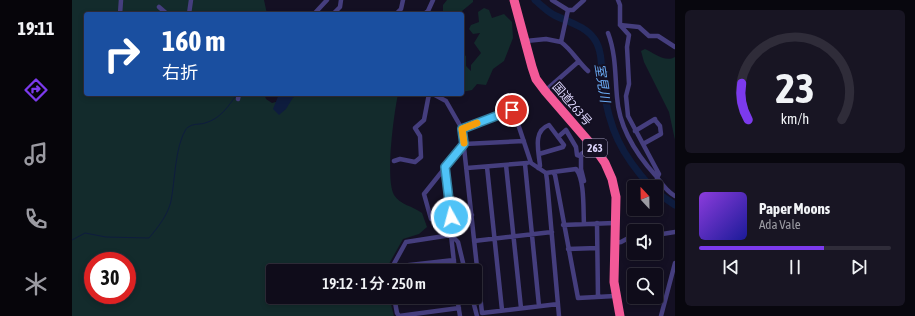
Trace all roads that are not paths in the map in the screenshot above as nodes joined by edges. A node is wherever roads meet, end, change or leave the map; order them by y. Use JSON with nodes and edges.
{"nodes":[{"id":1,"x":121,"y":0,"type":"edge"},
{"id":2,"x":192,"y":0,"type":"edge"},
{"id":3,"x":327,"y":0,"type":"edge"},
{"id":4,"x":341,"y":0,"type":"edge"},
{"id":5,"x":402,"y":0,"type":"edge"},
{"id":6,"x":433,"y":0,"type":"edge"},
{"id":7,"x":514,"y":0,"type":"edge"},
{"id":8,"x":552,"y":0,"type":"edge"},
{"id":9,"x":584,"y":0,"type":"edge"},
{"id":10,"x":618,"y":0,"type":"edge"},
{"id":11,"x":159,"y":7,"type":"dead end"},
{"id":12,"x":568,"y":10,"type":"junction"},
{"id":13,"x":120,"y":12,"type":"edge"},
{"id":14,"x":165,"y":12,"type":"edge"},
{"id":15,"x":189,"y":12,"type":"edge"},
{"id":16,"x":316,"y":12,"type":"edge"},
{"id":17,"x":335,"y":12,"type":"edge"},
{"id":18,"x":398,"y":12,"type":"edge"},
{"id":19,"x":427,"y":12,"type":"edge"},
{"id":20,"x":620,"y":25,"type":"junction"},
{"id":21,"x":608,"y":33,"type":"dead end"},
{"id":22,"x":526,"y":41,"type":"junction"},
{"id":23,"x":561,"y":42,"type":"junction"},
{"id":24,"x":675,"y":47,"type":"edge"},
{"id":25,"x":578,"y":62,"type":"junction"},
{"id":26,"x":588,"y":71,"type":"dead end"},
{"id":27,"x":545,"y":91,"type":"junction"},
{"id":28,"x":429,"y":96,"type":"edge"},
{"id":29,"x":437,"y":96,"type":"edge"},
{"id":30,"x":462,"y":129,"type":"junction"},
{"id":31,"x":635,"y":131,"type":"junction"},
{"id":32,"x":558,"y":137,"type":"junction"},
{"id":33,"x":524,"y":141,"type":"junction"},
{"id":34,"x":464,"y":144,"type":"junction"},
{"id":35,"x":643,"y":144,"type":"junction"},
{"id":36,"x":593,"y":146,"type":"junction"},
{"id":37,"x":539,"y":154,"type":"junction"},
{"id":38,"x":580,"y":156,"type":"junction"},
{"id":39,"x":394,"y":161,"type":"dead end"},
{"id":40,"x":528,"y":163,"type":"junction"},
{"id":41,"x":506,"y":165,"type":"junction"},
{"id":42,"x":445,"y":167,"type":"junction"},
{"id":43,"x":487,"y":167,"type":"junction"},
{"id":44,"x":467,"y":168,"type":"junction"},
{"id":45,"x":538,"y":168,"type":"junction"},
{"id":46,"x":553,"y":172,"type":"junction"},
{"id":47,"x":546,"y":173,"type":"junction"},
{"id":48,"x":657,"y":178,"type":"junction"},
{"id":49,"x":584,"y":181,"type":"dead end"},
{"id":50,"x":675,"y":196,"type":"edge"},
{"id":51,"x":472,"y":215,"type":"junction"},
{"id":52,"x":451,"y":217,"type":"junction"},
{"id":53,"x":614,"y":222,"type":"junction"},
{"id":54,"x":597,"y":223,"type":"junction"},
{"id":55,"x":584,"y":224,"type":"junction"},
{"id":56,"x":563,"y":225,"type":"junction"},
{"id":57,"x":552,"y":232,"type":"junction"},
{"id":58,"x":675,"y":232,"type":"edge"},
{"id":59,"x":532,"y":234,"type":"junction"},
{"id":60,"x":663,"y":234,"type":"edge"},
{"id":61,"x":451,"y":235,"type":"junction"},
{"id":62,"x":514,"y":237,"type":"junction"},
{"id":63,"x":495,"y":239,"type":"junction"},
{"id":64,"x":627,"y":239,"type":"edge"},
{"id":65,"x":474,"y":241,"type":"junction"},
{"id":66,"x":614,"y":243,"type":"junction"},
{"id":67,"x":597,"y":248,"type":"junction"},
{"id":68,"x":568,"y":249,"type":"junction"},
{"id":69,"x":454,"y":260,"type":"junction"},
{"id":70,"x":675,"y":263,"type":"edge"},
{"id":71,"x":394,"y":264,"type":"edge"},
{"id":72,"x":426,"y":264,"type":"edge"},
{"id":73,"x":454,"y":264,"type":"edge"},
{"id":74,"x":463,"y":264,"type":"edge"},
{"id":75,"x":616,"y":296,"type":"junction"},
{"id":76,"x":598,"y":297,"type":"junction"},
{"id":77,"x":395,"y":304,"type":"edge"},
{"id":78,"x":459,"y":304,"type":"edge"},
{"id":79,"x":474,"y":304,"type":"edge"},
{"id":80,"x":558,"y":304,"type":"junction"},
{"id":81,"x":539,"y":306,"type":"junction"},
{"id":82,"x":459,"y":308,"type":"junction"},
{"id":83,"x":521,"y":308,"type":"junction"},
{"id":84,"x":502,"y":310,"type":"junction"},
{"id":85,"x":482,"y":313,"type":"junction"},
{"id":86,"x":477,"y":315,"type":"edge"},
{"id":87,"x":399,"y":316,"type":"edge"},
{"id":88,"x":460,"y":316,"type":"edge"},
{"id":89,"x":559,"y":316,"type":"edge"},
{"id":90,"x":620,"y":316,"type":"edge"},
{"id":91,"x":661,"y":316,"type":"edge"}],
"edges":[{"from":1,"to":13,"type":"street"},
{"from":2,"to":15,"type":"street"},
{"from":3,"to":16,"type":"street"},
{"from":4,"to":17,"type":"street"},
{"from":5,"to":18,"type":"street"},
{"from":6,"to":19,"type":"street"},
{"from":7,"to":22,"type":"highway","name":"国道263号","number":"263"},
{"from":8,"to":12,"type":"street"},
{"from":9,"to":12,"type":"street"},
{"from":10,"to":20,"type":"street"},
{"from":11,"to":14,"type":"street"},
{"from":12,"to":23,"type":"street"},
{"from":20,"to":24,"type":"street"},
{"from":20,"to":31,"type":"street"},
{"from":21,"to":48,"type":"street"},
{"from":22,"to":23,"type":"street"},
{"from":22,"to":27,"type":"highway","name":"国道263号","number":"263"},
{"from":23,"to":25,"type":"street"},
{"from":25,"to":26,"type":"street"},
{"from":25,"to":27,"type":"street"},
{"from":27,"to":36,"type":"highway","name":"国道263号","number":"263"},
{"from":28,"to":39,"type":"street"},
{"from":29,"to":30,"type":"street"},
{"from":30,"to":33,"type":"street"},
{"from":30,"to":34,"type":"street"},
{"from":31,"to":35,"type":"street"},
{"from":31,"to":35,"type":"street"},
{"from":32,"to":37,"type":"street"},
{"from":32,"to":37,"type":"street"},
{"from":32,"to":38,"type":"street"},
{"from":33,"to":34,"type":"street"},
{"from":33,"to":40,"type":"street"},
{"from":34,"to":42,"type":"street"},
{"from":34,"to":44,"type":"street"},
{"from":35,"to":48,"type":"street"},
{"from":36,"to":38,"type":"street"},
{"from":36,"to":53,"type":"highway","name":"国道263号","number":"263"},
{"from":37,"to":45,"type":"street"},
{"from":38,"to":49,"type":"street"},
{"from":40,"to":41,"type":"street"},
{"from":40,"to":45,"type":"street"},
{"from":40,"to":59,"type":"street"},
{"from":41,"to":43,"type":"street"},
{"from":41,"to":62,"type":"street"},
{"from":42,"to":52,"type":"street"},
{"from":42,"to":52,"type":"street"},
{"from":43,"to":44,"type":"street"},
{"from":43,"to":63,"type":"street"},
{"from":44,"to":51,"type":"street"},
{"from":45,"to":47,"type":"street"},
{"from":46,"to":47,"type":"street"},
{"from":46,"to":55,"type":"street"},
{"from":46,"to":56,"type":"street"},
{"from":47,"to":57,"type":"street"},
{"from":48,"to":50,"type":"street"},
{"from":51,"to":52,"type":"street"},
{"from":51,"to":65,"type":"street"},
{"from":53,"to":54,"type":"street"},
{"from":53,"to":66,"type":"highway","name":"国道263号","number":"263"},
{"from":54,"to":55,"type":"street"},
{"from":54,"to":67,"type":"street"},
{"from":55,"to":56,"type":"street"},
{"from":56,"to":68,"type":"street"},
{"from":57,"to":59,"type":"street"},
{"from":57,"to":80,"type":"street"},
{"from":58,"to":60,"type":"street"},
{"from":59,"to":62,"type":"street"},
{"from":59,"to":81,"type":"street"},
{"from":61,"to":69,"type":"street"},
{"from":61,"to":71,"type":"street"},
{"from":61,"to":74,"type":"street"},
{"from":62,"to":63,"type":"street"},
{"from":62,"to":83,"type":"street"},
{"from":63,"to":65,"type":"street"},
{"from":63,"to":84,"type":"street"},
{"from":64,"to":66,"type":"street"},
{"from":65,"to":85,"type":"street"},
{"from":66,"to":75,"type":"highway","name":"国道263号","number":"263"},
{"from":67,"to":68,"type":"street"},
{"from":67,"to":76,"type":"street"},
{"from":68,"to":76,"type":"street"},
{"from":69,"to":72,"type":"street"},
{"from":69,"to":73,"type":"street"},
{"from":70,"to":91,"type":"street"},
{"from":75,"to":76,"type":"street"},
{"from":75,"to":90,"type":"highway","name":"国道263号","number":"263"},
{"from":77,"to":87,"type":"street"},
{"from":78,"to":82,"type":"street"},
{"from":79,"to":86,"type":"street"},
{"from":80,"to":81,"type":"street"},
{"from":80,"to":89,"type":"street"},
{"from":81,"to":83,"type":"street"},
{"from":82,"to":87,"type":"street"},
{"from":82,"to":88,"type":"street"},
{"from":83,"to":84,"type":"street"},
{"from":84,"to":85,"type":"street"},
{"from":85,"to":86,"type":"street"}]}
